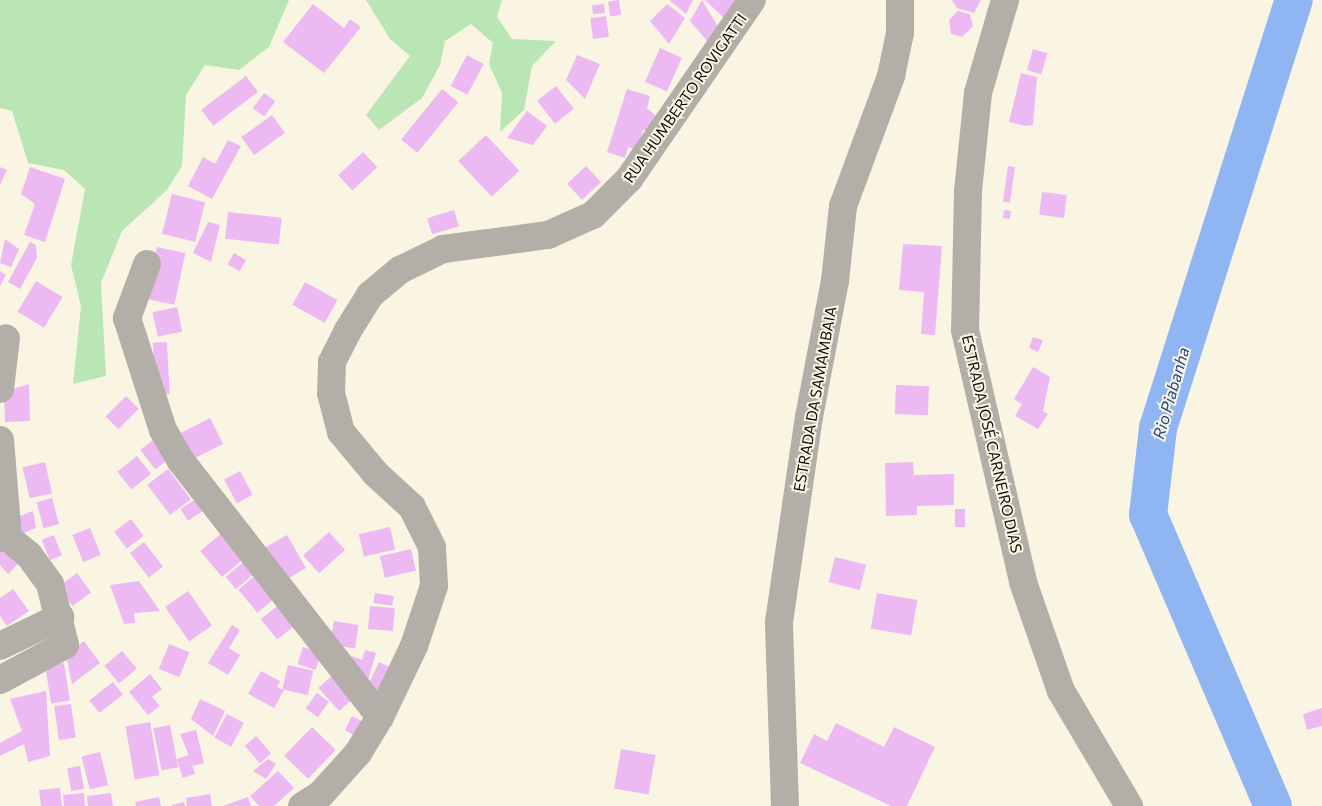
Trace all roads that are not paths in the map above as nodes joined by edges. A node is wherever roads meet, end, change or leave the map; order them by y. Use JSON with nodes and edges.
{"nodes":[{"id":1,"x":752,"y":0,"type":"edge"},
{"id":2,"x":900,"y":0,"type":"edge"},
{"id":3,"x":1005,"y":0,"type":"edge"},
{"id":4,"x":147,"y":264,"type":"dead end"},
{"id":5,"x":6,"y":338,"type":"dead end"},
{"id":6,"x":0,"y":389,"type":"edge"},
{"id":7,"x":0,"y":440,"type":"edge"},
{"id":8,"x":4,"y":538,"type":"edge"},
{"id":9,"x":60,"y":617,"type":"junction"},
{"id":10,"x":0,"y":646,"type":"edge"},
{"id":11,"x":0,"y":680,"type":"edge"},
{"id":12,"x":380,"y":718,"type":"junction"},
{"id":13,"x":302,"y":806,"type":"edge"},
{"id":14,"x":784,"y":806,"type":"edge"},
{"id":15,"x":1129,"y":806,"type":"edge"}],
"edges":[{"from":1,"to":12,"type":"street","name":"RUA HUMBERTO ROVIGATTI"},
{"from":2,"to":14,"type":"street","name":"ESTRADA DA SAMAMBAIA"},
{"from":3,"to":15,"type":"street","name":"ESTRADA JOSÉ CARNEIRO DIAS"},
{"from":4,"to":12,"type":"street"},
{"from":5,"to":6,"type":"street"},
{"from":7,"to":8,"type":"street"},
{"from":8,"to":9,"type":"street"},
{"from":9,"to":10,"type":"street"},
{"from":9,"to":11,"type":"street"},
{"from":12,"to":13,"type":"street","name":"RUA HUMBERTO ROVIGATTI"}]}
